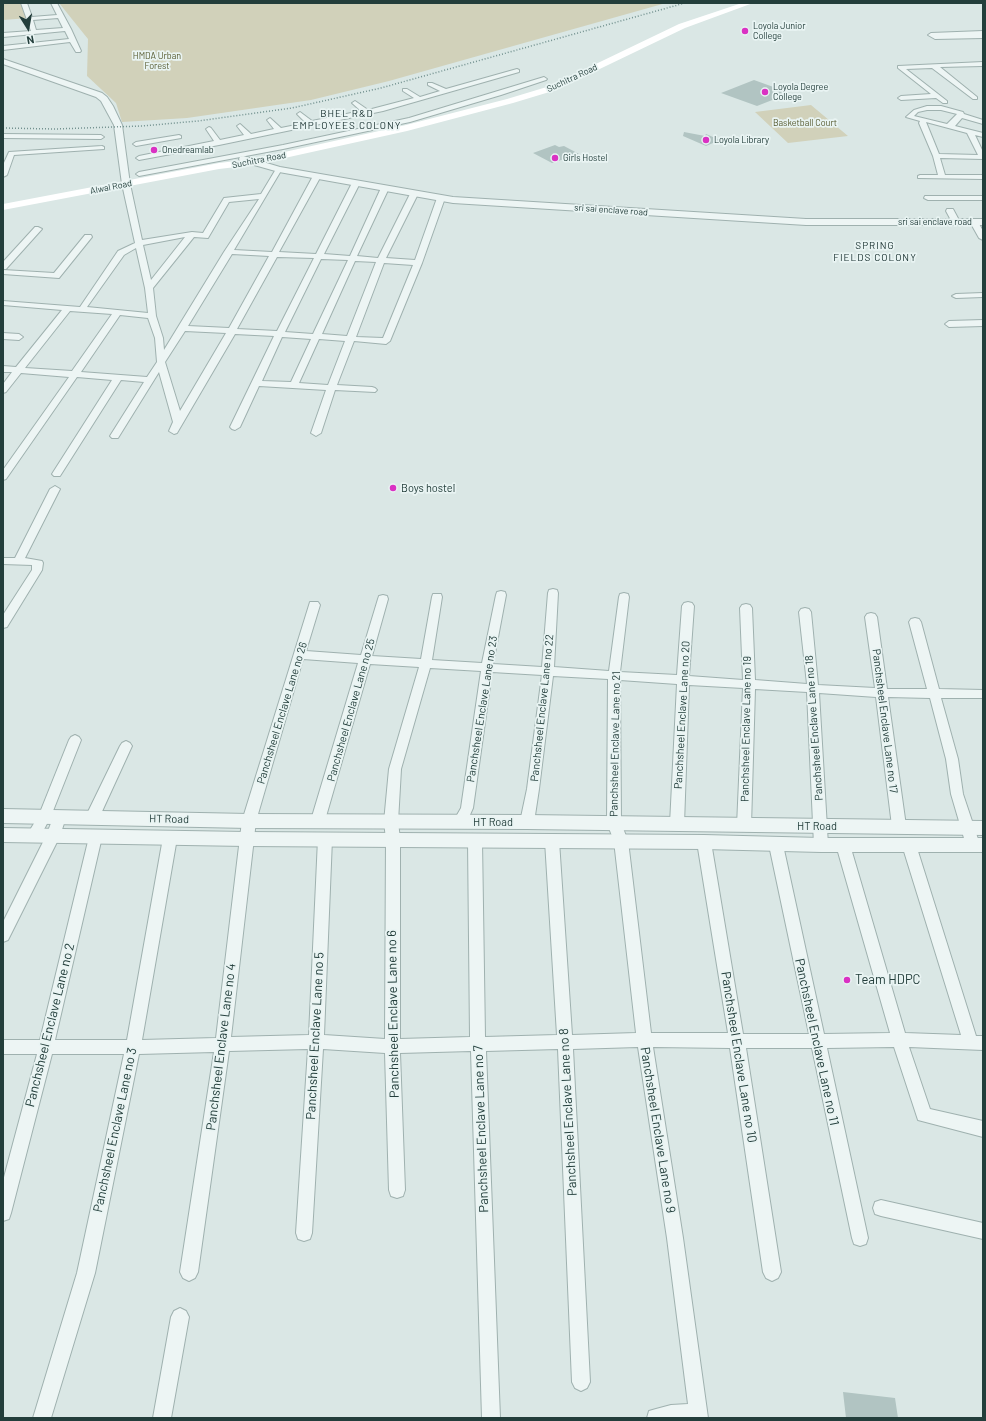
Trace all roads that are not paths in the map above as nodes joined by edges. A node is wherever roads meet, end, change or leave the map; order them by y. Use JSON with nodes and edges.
{"nodes":[{"id":1,"x":24,"y":3,"type":"edge"},
{"id":2,"x":54,"y":3,"type":"edge"},
{"id":3,"x":739,"y":3,"type":"edge"},
{"id":4,"x":750,"y":3,"type":"edge"},
{"id":5,"x":60,"y":16,"type":"junction"},
{"id":6,"x":30,"y":19,"type":"junction"},
{"id":7,"x":68,"y":29,"type":"junction"},
{"id":8,"x":956,"y":29,"type":"dead end"},
{"id":9,"x":34,"y":32,"type":"junction"},
{"id":10,"x":983,"y":35,"type":"edge"},
{"id":11,"x":72,"y":40,"type":"junction"},
{"id":12,"x":6,"y":41,"type":"edge"},
{"id":13,"x":78,"y":51,"type":"dead end"},
{"id":14,"x":3,"y":61,"type":"edge"},
{"id":15,"x":970,"y":64,"type":"junction"},
{"id":16,"x":983,"y":64,"type":"edge"},
{"id":17,"x":934,"y":66,"type":"junction"},
{"id":18,"x":517,"y":71,"type":"dead end"},
{"id":19,"x":979,"y":71,"type":"dead end"},
{"id":20,"x":574,"y":76,"type":"junction"},
{"id":21,"x":544,"y":79,"type":"dead end"},
{"id":22,"x":461,"y":81,"type":"dead end"},
{"id":23,"x":478,"y":82,"type":"junction"},
{"id":24,"x":430,"y":84,"type":"dead end"},
{"id":25,"x":468,"y":85,"type":"junction"},
{"id":26,"x":405,"y":90,"type":"dead end"},
{"id":27,"x":445,"y":91,"type":"junction"},
{"id":28,"x":500,"y":94,"type":"junction"},
{"id":29,"x":936,"y":96,"type":"junction"},
{"id":30,"x":901,"y":98,"type":"dead end"},
{"id":31,"x":975,"y":98,"type":"dead end"},
{"id":32,"x":419,"y":99,"type":"junction"},
{"id":33,"x":386,"y":100,"type":"dead end"},
{"id":34,"x":945,"y":102,"type":"dead end"},
{"id":35,"x":355,"y":103,"type":"dead end"},
{"id":36,"x":403,"y":103,"type":"junction"},
{"id":37,"x":396,"y":105,"type":"junction"},
{"id":38,"x":409,"y":108,"type":"dead end"},
{"id":39,"x":366,"y":112,"type":"junction"},
{"id":40,"x":416,"y":112,"type":"dead end"},
{"id":41,"x":300,"y":114,"type":"dead end"},
{"id":42,"x":422,"y":117,"type":"junction"},
{"id":43,"x":270,"y":120,"type":"dead end"},
{"id":44,"x":924,"y":120,"type":"junction"},
{"id":45,"x":983,"y":122,"type":"edge"},
{"id":46,"x":240,"y":126,"type":"dead end"},
{"id":47,"x":209,"y":128,"type":"dead end"},
{"id":48,"x":280,"y":131,"type":"junction"},
{"id":49,"x":315,"y":131,"type":"junction"},
{"id":50,"x":970,"y":132,"type":"junction"},
{"id":51,"x":983,"y":135,"type":"edge"},
{"id":52,"x":3,"y":136,"type":"edge"},
{"id":53,"x":101,"y":137,"type":"dead end"},
{"id":54,"x":250,"y":137,"type":"junction"},
{"id":55,"x":219,"y":143,"type":"junction"},
{"id":56,"x":136,"y":144,"type":"dead end"},
{"id":57,"x":102,"y":148,"type":"dead end"},
{"id":58,"x":188,"y":148,"type":"junction"},
{"id":59,"x":235,"y":151,"type":"junction"},
{"id":60,"x":936,"y":156,"type":"junction"},
{"id":61,"x":982,"y":157,"type":"edge"},
{"id":62,"x":139,"y":158,"type":"dead end"},
{"id":63,"x":253,"y":162,"type":"junction"},
{"id":64,"x":219,"y":166,"type":"junction"},
{"id":65,"x":279,"y":169,"type":"junction"},
{"id":66,"x":4,"y":170,"type":"edge"},
{"id":67,"x":139,"y":174,"type":"dead end"},
{"id":68,"x":317,"y":176,"type":"junction"},
{"id":69,"x":920,"y":177,"type":"dead end"},
{"id":70,"x":942,"y":177,"type":"junction"},
{"id":71,"x":983,"y":177,"type":"edge"},
{"id":72,"x":356,"y":183,"type":"junction"},
{"id":73,"x":126,"y":184,"type":"junction"},
{"id":74,"x":385,"y":188,"type":"junction"},
{"id":75,"x":414,"y":194,"type":"junction"},
{"id":76,"x":264,"y":196,"type":"junction"},
{"id":77,"x":441,"y":198,"type":"junction"},
{"id":78,"x":928,"y":198,"type":"dead end"},
{"id":79,"x":983,"y":198,"type":"edge"},
{"id":80,"x":3,"y":207,"type":"edge"},
{"id":81,"x":950,"y":211,"type":"dead end"},
{"id":82,"x":956,"y":222,"type":"junction"},
{"id":83,"x":978,"y":222,"type":"edge"},
{"id":84,"x":38,"y":229,"type":"dead end"},
{"id":85,"x":192,"y":234,"type":"junction"},
{"id":86,"x":88,"y":237,"type":"dead end"},
{"id":87,"x":983,"y":238,"type":"edge"},
{"id":88,"x":140,"y":243,"type":"junction"},
{"id":89,"x":228,"y":252,"type":"junction"},
{"id":90,"x":273,"y":254,"type":"junction"},
{"id":91,"x":319,"y":257,"type":"junction"},
{"id":92,"x":353,"y":258,"type":"junction"},
{"id":93,"x":381,"y":260,"type":"junction"},
{"id":94,"x":418,"y":263,"type":"junction"},
{"id":95,"x":3,"y":267,"type":"edge"},
{"id":96,"x":3,"y":272,"type":"edge"},
{"id":97,"x":149,"y":288,"type":"junction"},
{"id":98,"x":983,"y":295,"type":"edge"},
{"id":99,"x":956,"y":296,"type":"dead end"},
{"id":100,"x":3,"y":303,"type":"edge"},
{"id":101,"x":68,"y":308,"type":"junction"},
{"id":102,"x":82,"y":309,"type":"junction"},
{"id":103,"x":118,"y":312,"type":"junction"},
{"id":104,"x":152,"y":316,"type":"junction"},
{"id":105,"x":983,"y":323,"type":"edge"},
{"id":106,"x":949,"y":324,"type":"dead end"},
{"id":107,"x":183,"y":328,"type":"junction"},
{"id":108,"x":232,"y":331,"type":"junction"},
{"id":109,"x":279,"y":335,"type":"junction"},
{"id":110,"x":3,"y":336,"type":"edge"},
{"id":111,"x":316,"y":336,"type":"junction"},
{"id":112,"x":19,"y":337,"type":"dead end"},
{"id":113,"x":350,"y":339,"type":"junction"},
{"id":114,"x":161,"y":362,"type":"junction"},
{"id":115,"x":3,"y":369,"type":"edge"},
{"id":116,"x":19,"y":371,"type":"junction"},
{"id":117,"x":74,"y":375,"type":"junction"},
{"id":118,"x":118,"y":378,"type":"junction"},
{"id":119,"x":151,"y":380,"type":"junction"},
{"id":120,"x":256,"y":383,"type":"junction"},
{"id":121,"x":294,"y":385,"type":"junction"},
{"id":122,"x":332,"y":387,"type":"junction"},
{"id":123,"x":3,"y":390,"type":"edge"},
{"id":124,"x":372,"y":390,"type":"dead end"},
{"id":125,"x":178,"y":422,"type":"junction"},
{"id":126,"x":235,"y":427,"type":"dead end"},
{"id":127,"x":174,"y":431,"type":"dead end"},
{"id":128,"x":316,"y":433,"type":"dead end"},
{"id":129,"x":116,"y":436,"type":"dead end"},
{"id":130,"x":3,"y":459,"type":"edge"},
{"id":131,"x":14,"y":460,"type":"junction"},
{"id":132,"x":57,"y":474,"type":"dead end"},
{"id":133,"x":3,"y":477,"type":"edge"},
{"id":134,"x":55,"y":489,"type":"dead end"},
{"id":135,"x":3,"y":562,"type":"edge"},
{"id":136,"x":18,"y":562,"type":"junction"},
{"id":137,"x":553,"y":593,"type":"dead end"},
{"id":138,"x":501,"y":595,"type":"dead end"},
{"id":139,"x":437,"y":596,"type":"dead end"},
{"id":140,"x":624,"y":597,"type":"dead end"},
{"id":141,"x":383,"y":599,"type":"dead end"},
{"id":142,"x":314,"y":605,"type":"dead end"},
{"id":143,"x":688,"y":606,"type":"dead end"},
{"id":144,"x":746,"y":608,"type":"dead end"},
{"id":145,"x":804,"y":612,"type":"dead end"},
{"id":146,"x":871,"y":617,"type":"dead end"},
{"id":147,"x":5,"y":618,"type":"edge"},
{"id":148,"x":915,"y":622,"type":"dead end"},
{"id":149,"x":299,"y":654,"type":"junction"},
{"id":150,"x":366,"y":659,"type":"junction"},
{"id":151,"x":426,"y":663,"type":"junction"},
{"id":152,"x":486,"y":667,"type":"junction"},
{"id":153,"x":548,"y":671,"type":"junction"},
{"id":154,"x":614,"y":676,"type":"junction"},
{"id":155,"x":683,"y":680,"type":"junction"},
{"id":156,"x":749,"y":684,"type":"junction"},
{"id":157,"x":813,"y":689,"type":"junction"},
{"id":158,"x":881,"y":693,"type":"junction"},
{"id":159,"x":936,"y":694,"type":"junction"},
{"id":160,"x":983,"y":694,"type":"edge"},
{"id":161,"x":75,"y":740,"type":"dead end"},
{"id":162,"x":126,"y":746,"type":"dead end"},
{"id":163,"x":3,"y":816,"type":"edge"},
{"id":164,"x":53,"y":817,"type":"junction"},
{"id":165,"x":92,"y":818,"type":"junction"},
{"id":166,"x":318,"y":820,"type":"junction"},
{"id":167,"x":249,"y":821,"type":"junction"},
{"id":168,"x":391,"y":822,"type":"junction"},
{"id":169,"x":460,"y":822,"type":"junction"},
{"id":170,"x":527,"y":822,"type":"junction"},
{"id":171,"x":614,"y":824,"type":"junction"},
{"id":172,"x":677,"y":824,"type":"junction"},
{"id":173,"x":744,"y":826,"type":"junction"},
{"id":174,"x":898,"y":826,"type":"junction"},
{"id":175,"x":820,"y":827,"type":"junction"},
{"id":176,"x":975,"y":828,"type":"edge"},
{"id":177,"x":3,"y":835,"type":"edge"},
{"id":178,"x":34,"y":835,"type":"junction"},
{"id":179,"x":53,"y":836,"type":"junction"},
{"id":180,"x":95,"y":837,"type":"junction"},
{"id":181,"x":170,"y":838,"type":"junction"},
{"id":182,"x":246,"y":839,"type":"junction"},
{"id":183,"x":325,"y":839,"type":"junction"},
{"id":184,"x":392,"y":839,"type":"junction"},
{"id":185,"x":475,"y":841,"type":"junction"},
{"id":186,"x":552,"y":841,"type":"junction"},
{"id":187,"x":621,"y":841,"type":"junction"},
{"id":188,"x":704,"y":842,"type":"junction"},
{"id":189,"x":776,"y":845,"type":"junction"},
{"id":190,"x":821,"y":845,"type":"junction"},
{"id":191,"x":843,"y":845,"type":"junction"},
{"id":192,"x":909,"y":845,"type":"junction"},
{"id":193,"x":978,"y":845,"type":"edge"},
{"id":194,"x":3,"y":936,"type":"edge"},
{"id":195,"x":644,"y":1040,"type":"junction"},
{"id":196,"x":899,"y":1040,"type":"junction"},
{"id":197,"x":565,"y":1041,"type":"junction"},
{"id":198,"x":737,"y":1041,"type":"junction"},
{"id":199,"x":817,"y":1041,"type":"junction"},
{"id":200,"x":316,"y":1042,"type":"junction"},
{"id":201,"x":977,"y":1043,"type":"edge"},
{"id":202,"x":223,"y":1044,"type":"junction"},
{"id":203,"x":478,"y":1044,"type":"junction"},
{"id":204,"x":392,"y":1046,"type":"junction"},
{"id":205,"x":3,"y":1047,"type":"edge"},
{"id":206,"x":46,"y":1047,"type":"junction"},
{"id":207,"x":133,"y":1047,"type":"junction"},
{"id":208,"x":983,"y":1129,"type":"edge"},
{"id":209,"x":397,"y":1190,"type":"dead end"},
{"id":210,"x":880,"y":1208,"type":"dead end"},
{"id":211,"x":3,"y":1212,"type":"edge"},
{"id":212,"x":983,"y":1231,"type":"edge"},
{"id":213,"x":304,"y":1233,"type":"dead end"},
{"id":214,"x":860,"y":1238,"type":"dead end"},
{"id":215,"x":189,"y":1272,"type":"dead end"},
{"id":216,"x":772,"y":1272,"type":"dead end"},
{"id":217,"x":180,"y":1317,"type":"dead end"},
{"id":218,"x":581,"y":1382,"type":"dead end"},
{"id":219,"x":698,"y":1415,"type":"edge"},
{"id":220,"x":42,"y":1418,"type":"edge"},
{"id":221,"x":162,"y":1418,"type":"edge"},
{"id":222,"x":491,"y":1418,"type":"edge"},
{"id":223,"x":656,"y":1418,"type":"edge"}],
"edges":[{"from":1,"to":6,"type":"street"},
{"from":2,"to":5,"type":"street"},
{"from":3,"to":20,"type":"main road","name":"Suchitra Road"},
{"from":4,"to":20,"type":"main road","name":"Suchitra Road"},
{"from":5,"to":6,"type":"street"},
{"from":5,"to":7,"type":"street"},
{"from":6,"to":9,"type":"street"},
{"from":7,"to":9,"type":"street"},
{"from":7,"to":11,"type":"street"},
{"from":8,"to":10,"type":"street"},
{"from":9,"to":12,"type":"street"},
{"from":11,"to":12,"type":"street"},
{"from":11,"to":13,"type":"street"},
{"from":14,"to":73,"type":"street"},
{"from":15,"to":16,"type":"street"},
{"from":15,"to":17,"type":"street"},
{"from":15,"to":19,"type":"street"},
{"from":17,"to":29,"type":"street"},
{"from":17,"to":31,"type":"street"},
{"from":18,"to":23,"type":"street"},
{"from":20,"to":59,"type":"main road","name":"Suchitra Road"},
{"from":20,"to":63,"type":"main road","name":"Suchitra Road"},
{"from":21,"to":28,"type":"street"},
{"from":22,"to":25,"type":"street"},
{"from":23,"to":25,"type":"street"},
{"from":23,"to":28,"type":"street"},
{"from":24,"to":27,"type":"street"},
{"from":25,"to":27,"type":"street"},
{"from":26,"to":32,"type":"street"},
{"from":27,"to":32,"type":"street"},
{"from":28,"to":42,"type":"street"},
{"from":29,"to":30,"type":"street"},
{"from":29,"to":34,"type":"street"},
{"from":32,"to":36,"type":"street"},
{"from":33,"to":37,"type":"street"},
{"from":35,"to":39,"type":"street"},
{"from":36,"to":37,"type":"street"},
{"from":36,"to":38,"type":"street"},
{"from":37,"to":39,"type":"street"},
{"from":39,"to":49,"type":"street"},
{"from":40,"to":42,"type":"street"},
{"from":41,"to":49,"type":"street"},
{"from":42,"to":49,"type":"street"},
{"from":43,"to":48,"type":"street"},
{"from":44,"to":44,"type":"street"},
{"from":44,"to":60,"type":"street"},
{"from":45,"to":50,"type":"street"},
{"from":46,"to":54,"type":"street"},
{"from":47,"to":55,"type":"street"},
{"from":48,"to":49,"type":"street"},
{"from":48,"to":54,"type":"street"},
{"from":49,"to":59,"type":"street"},
{"from":50,"to":51,"type":"street"},
{"from":50,"to":61,"type":"street"},
{"from":52,"to":53,"type":"street"},
{"from":54,"to":59,"type":"street"},
{"from":55,"to":58,"type":"street"},
{"from":55,"to":59,"type":"street"},
{"from":56,"to":58,"type":"street"},
{"from":57,"to":66,"type":"street"},
{"from":58,"to":62,"type":"street"},
{"from":59,"to":63,"type":"street","name":"sri sai enclave road"},
{"from":59,"to":64,"type":"main road","name":"Suchitra Road"},
{"from":59,"to":67,"type":"street"},
{"from":60,"to":61,"type":"street"},
{"from":60,"to":70,"type":"street"},
{"from":63,"to":64,"type":"main road","name":"Suchitra Road"},
{"from":63,"to":65,"type":"street","name":"sri sai enclave road"},
{"from":64,"to":73,"type":"main road","name":"Alwal Road"},
{"from":65,"to":68,"type":"street","name":"sri sai enclave road"},
{"from":65,"to":76,"type":"street"},
{"from":68,"to":72,"type":"street","name":"sri sai enclave road"},
{"from":68,"to":90,"type":"street"},
{"from":69,"to":70,"type":"street"},
{"from":70,"to":71,"type":"street"},
{"from":72,"to":74,"type":"street","name":"sri sai enclave road"},
{"from":72,"to":91,"type":"street"},
{"from":73,"to":80,"type":"main road","name":"Alwal Road"},
{"from":73,"to":88,"type":"street"},
{"from":74,"to":75,"type":"street","name":"sri sai enclave road"},
{"from":74,"to":92,"type":"street"},
{"from":75,"to":77,"type":"street","name":"sri sai enclave road"},
{"from":75,"to":93,"type":"street"},
{"from":76,"to":85,"type":"street"},
{"from":76,"to":89,"type":"street"},
{"from":77,"to":82,"type":"street","name":"sri sai enclave road"},
{"from":77,"to":94,"type":"street"},
{"from":78,"to":79,"type":"street"},
{"from":81,"to":82,"type":"street"},
{"from":82,"to":83,"type":"street","name":"sri sai enclave road"},
{"from":83,"to":87,"type":"street"},
{"from":84,"to":95,"type":"street"},
{"from":85,"to":88,"type":"street"},
{"from":85,"to":97,"type":"street"},
{"from":86,"to":96,"type":"street"},
{"from":88,"to":97,"type":"street"},
{"from":88,"to":102,"type":"street"},
{"from":89,"to":90,"type":"street"},
{"from":89,"to":107,"type":"street"},
{"from":90,"to":91,"type":"street"},
{"from":90,"to":108,"type":"street"},
{"from":91,"to":92,"type":"street"},
{"from":91,"to":109,"type":"street"},
{"from":92,"to":93,"type":"street"},
{"from":92,"to":111,"type":"street"},
{"from":93,"to":94,"type":"street"},
{"from":93,"to":113,"type":"street"},
{"from":94,"to":113,"type":"street"},
{"from":97,"to":104,"type":"street"},
{"from":98,"to":99,"type":"street"},
{"from":100,"to":101,"type":"street"},
{"from":101,"to":102,"type":"street"},
{"from":101,"to":116,"type":"street"},
{"from":102,"to":103,"type":"street"},
{"from":103,"to":104,"type":"street"},
{"from":103,"to":117,"type":"street"},
{"from":104,"to":114,"type":"street"},
{"from":105,"to":106,"type":"street"},
{"from":107,"to":108,"type":"street"},
{"from":107,"to":114,"type":"street"},
{"from":108,"to":109,"type":"street"},
{"from":108,"to":125,"type":"street"},
{"from":109,"to":111,"type":"street"},
{"from":109,"to":120,"type":"street"},
{"from":110,"to":112,"type":"street"},
{"from":111,"to":113,"type":"street"},
{"from":111,"to":121,"type":"street"},
{"from":113,"to":122,"type":"street"},
{"from":114,"to":119,"type":"street"},
{"from":114,"to":125,"type":"street"},
{"from":115,"to":116,"type":"street"},
{"from":116,"to":117,"type":"street"},
{"from":116,"to":123,"type":"street"},
{"from":117,"to":118,"type":"street"},
{"from":117,"to":131,"type":"street"},
{"from":118,"to":119,"type":"street"},
{"from":118,"to":132,"type":"street"},
{"from":119,"to":129,"type":"street"},
{"from":120,"to":121,"type":"street"},
{"from":120,"to":126,"type":"street"},
{"from":121,"to":122,"type":"street"},
{"from":122,"to":124,"type":"street"},
{"from":122,"to":128,"type":"street"},
{"from":125,"to":127,"type":"street"},
{"from":130,"to":131,"type":"street"},
{"from":131,"to":133,"type":"street"},
{"from":134,"to":136,"type":"street"},
{"from":135,"to":136,"type":"street"},
{"from":136,"to":147,"type":"street"},
{"from":137,"to":153,"type":"street","name":"Panchsheel Enclave Lane no 22"},
{"from":138,"to":152,"type":"street","name":"Panchsheel Enclave Lane no 23"},
{"from":139,"to":151,"type":"street","name":"Panchsheel Enclave Lane no 6"},
{"from":140,"to":154,"type":"street","name":"Panchsheel Enclave Lane no 21"},
{"from":141,"to":150,"type":"street","name":"Panchsheel Enclave Lane no 25"},
{"from":142,"to":149,"type":"street","name":"Panchsheel Enclave Lane no 26"},
{"from":143,"to":155,"type":"street","name":"Panchsheel Enclave Lane no 20"},
{"from":144,"to":156,"type":"street","name":"Panchsheel Enclave Lane no 19"},
{"from":145,"to":157,"type":"street","name":"Panchsheel Enclave Lane no 18"},
{"from":146,"to":158,"type":"street","name":"Panchsheel Enclave Lane no 17"},
{"from":148,"to":159,"type":"street"},
{"from":149,"to":150,"type":"street"},
{"from":149,"to":167,"type":"street","name":"Panchsheel Enclave Lane no 26"},
{"from":150,"to":151,"type":"street"},
{"from":150,"to":166,"type":"street","name":"Panchsheel Enclave Lane no 25"},
{"from":151,"to":152,"type":"street"},
{"from":151,"to":168,"type":"street","name":"Panchsheel Enclave Lane no 6"},
{"from":152,"to":153,"type":"street"},
{"from":152,"to":169,"type":"street","name":"Panchsheel Enclave Lane no 23"},
{"from":153,"to":154,"type":"street"},
{"from":153,"to":170,"type":"street","name":"Panchsheel Enclave Lane no 22"},
{"from":154,"to":155,"type":"street"},
{"from":154,"to":171,"type":"street","name":"Panchsheel Enclave Lane no 21"},
{"from":155,"to":156,"type":"street"},
{"from":155,"to":172,"type":"street","name":"Panchsheel Enclave Lane no 20"},
{"from":156,"to":157,"type":"street"},
{"from":156,"to":173,"type":"street","name":"Panchsheel Enclave Lane no 19"},
{"from":157,"to":158,"type":"street"},
{"from":157,"to":175,"type":"street","name":"Panchsheel Enclave Lane no 18"},
{"from":158,"to":159,"type":"street"},
{"from":158,"to":174,"type":"street","name":"Panchsheel Enclave Lane no 17"},
{"from":159,"to":160,"type":"street"},
{"from":159,"to":176,"type":"street"},
{"from":161,"to":164,"type":"street"},
{"from":162,"to":165,"type":"street"},
{"from":163,"to":164,"type":"street","name":"HT Road"},
{"from":164,"to":165,"type":"street","name":"HT Road"},
{"from":164,"to":178,"type":"street"},
{"from":164,"to":179,"type":"street"},
{"from":165,"to":167,"type":"street","name":"HT Road"},
{"from":166,"to":167,"type":"street","name":"HT Road"},
{"from":166,"to":168,"type":"street","name":"HT Road"},
{"from":167,"to":182,"type":"street","name":"Panchsheel Enclave Lane no 4"},
{"from":168,"to":169,"type":"street","name":"HT Road"},
{"from":168,"to":184,"type":"street","name":"Panchsheel Enclave Lane no 6"},
{"from":169,"to":170,"type":"street","name":"HT Road"},
{"from":170,"to":171,"type":"street","name":"HT Road"},
{"from":171,"to":172,"type":"street","name":"HT Road"},
{"from":171,"to":187,"type":"street","name":"Panchsheel Enclave Lane no 21"},
{"from":172,"to":173,"type":"street","name":"HT Road"},
{"from":173,"to":175,"type":"street","name":"HT Road"},
{"from":174,"to":175,"type":"street","name":"HT Road"},
{"from":174,"to":176,"type":"street","name":"HT Road"},
{"from":175,"to":190,"type":"street","name":"Panchsheel Enclave Lane no 18"},
{"from":176,"to":193,"type":"street"},
{"from":177,"to":178,"type":"street","name":"HT Road"},
{"from":178,"to":179,"type":"street","name":"HT Road"},
{"from":179,"to":180,"type":"street","name":"HT Road"},
{"from":179,"to":194,"type":"street"},
{"from":180,"to":181,"type":"street","name":"HT Road"},
{"from":180,"to":206,"type":"street","name":"Panchsheel Enclave Lane no 2"},
{"from":181,"to":182,"type":"street","name":"HT Road"},
{"from":181,"to":207,"type":"street","name":"Panchsheel Enclave Lane no 3"},
{"from":182,"to":183,"type":"street","name":"HT Road"},
{"from":182,"to":202,"type":"street","name":"Panchsheel Enclave Lane no 4"},
{"from":183,"to":184,"type":"street","name":"HT Road"},
{"from":183,"to":200,"type":"street","name":"Panchsheel Enclave Lane no 5"},
{"from":184,"to":185,"type":"street","name":"HT Road"},
{"from":184,"to":204,"type":"street","name":"Panchsheel Enclave Lane no 6"},
{"from":185,"to":186,"type":"street","name":"HT Road"},
{"from":185,"to":203,"type":"street","name":"Panchsheel Enclave Lane no 7"},
{"from":186,"to":187,"type":"street","name":"HT Road"},
{"from":186,"to":197,"type":"street","name":"Panchsheel Enclave Lane no 8"},
{"from":187,"to":188,"type":"street","name":"HT Road"},
{"from":187,"to":195,"type":"street","name":"Panchsheel Enclave Lane no 9"},
{"from":188,"to":189,"type":"street","name":"HT Road"},
{"from":188,"to":198,"type":"street","name":"Panchsheel Enclave Lane no 10"},
{"from":189,"to":190,"type":"street","name":"HT Road"},
{"from":189,"to":199,"type":"street","name":"Panchsheel Enclave Lane no 11"},
{"from":190,"to":191,"type":"street","name":"HT Road"},
{"from":191,"to":192,"type":"street","name":"HT Road"},
{"from":191,"to":196,"type":"street"},
{"from":192,"to":193,"type":"street","name":"HT Road"},
{"from":192,"to":201,"type":"street"},
{"from":195,"to":197,"type":"street"},
{"from":195,"to":198,"type":"street"},
{"from":195,"to":219,"type":"street","name":"Panchsheel Enclave Lane no 9"},
{"from":196,"to":199,"type":"street"},
{"from":196,"to":201,"type":"street"},
{"from":196,"to":208,"type":"street"},
{"from":197,"to":203,"type":"street"},
{"from":197,"to":218,"type":"street","name":"Panchsheel Enclave Lane no 8"},
{"from":198,"to":199,"type":"street"},
{"from":198,"to":216,"type":"street","name":"Panchsheel Enclave Lane no 10"},
{"from":199,"to":214,"type":"street","name":"Panchsheel Enclave Lane no 11"},
{"from":200,"to":202,"type":"street"},
{"from":200,"to":204,"type":"street"},
{"from":200,"to":213,"type":"street","name":"Panchsheel Enclave Lane no 5"},
{"from":202,"to":207,"type":"street"},
{"from":202,"to":215,"type":"street","name":"Panchsheel Enclave Lane no 4"},
{"from":203,"to":204,"type":"street"},
{"from":203,"to":222,"type":"street","name":"Panchsheel Enclave Lane no 7"},
{"from":204,"to":209,"type":"street","name":"Panchsheel Enclave Lane no 6"},
{"from":205,"to":206,"type":"street"},
{"from":206,"to":207,"type":"street"},
{"from":206,"to":211,"type":"street","name":"Panchsheel Enclave Lane no 2"},
{"from":207,"to":220,"type":"street","name":"Panchsheel Enclave Lane no 3"},
{"from":210,"to":212,"type":"street"},
{"from":217,"to":221,"type":"street"},
{"from":219,"to":223,"type":"street"}]}
